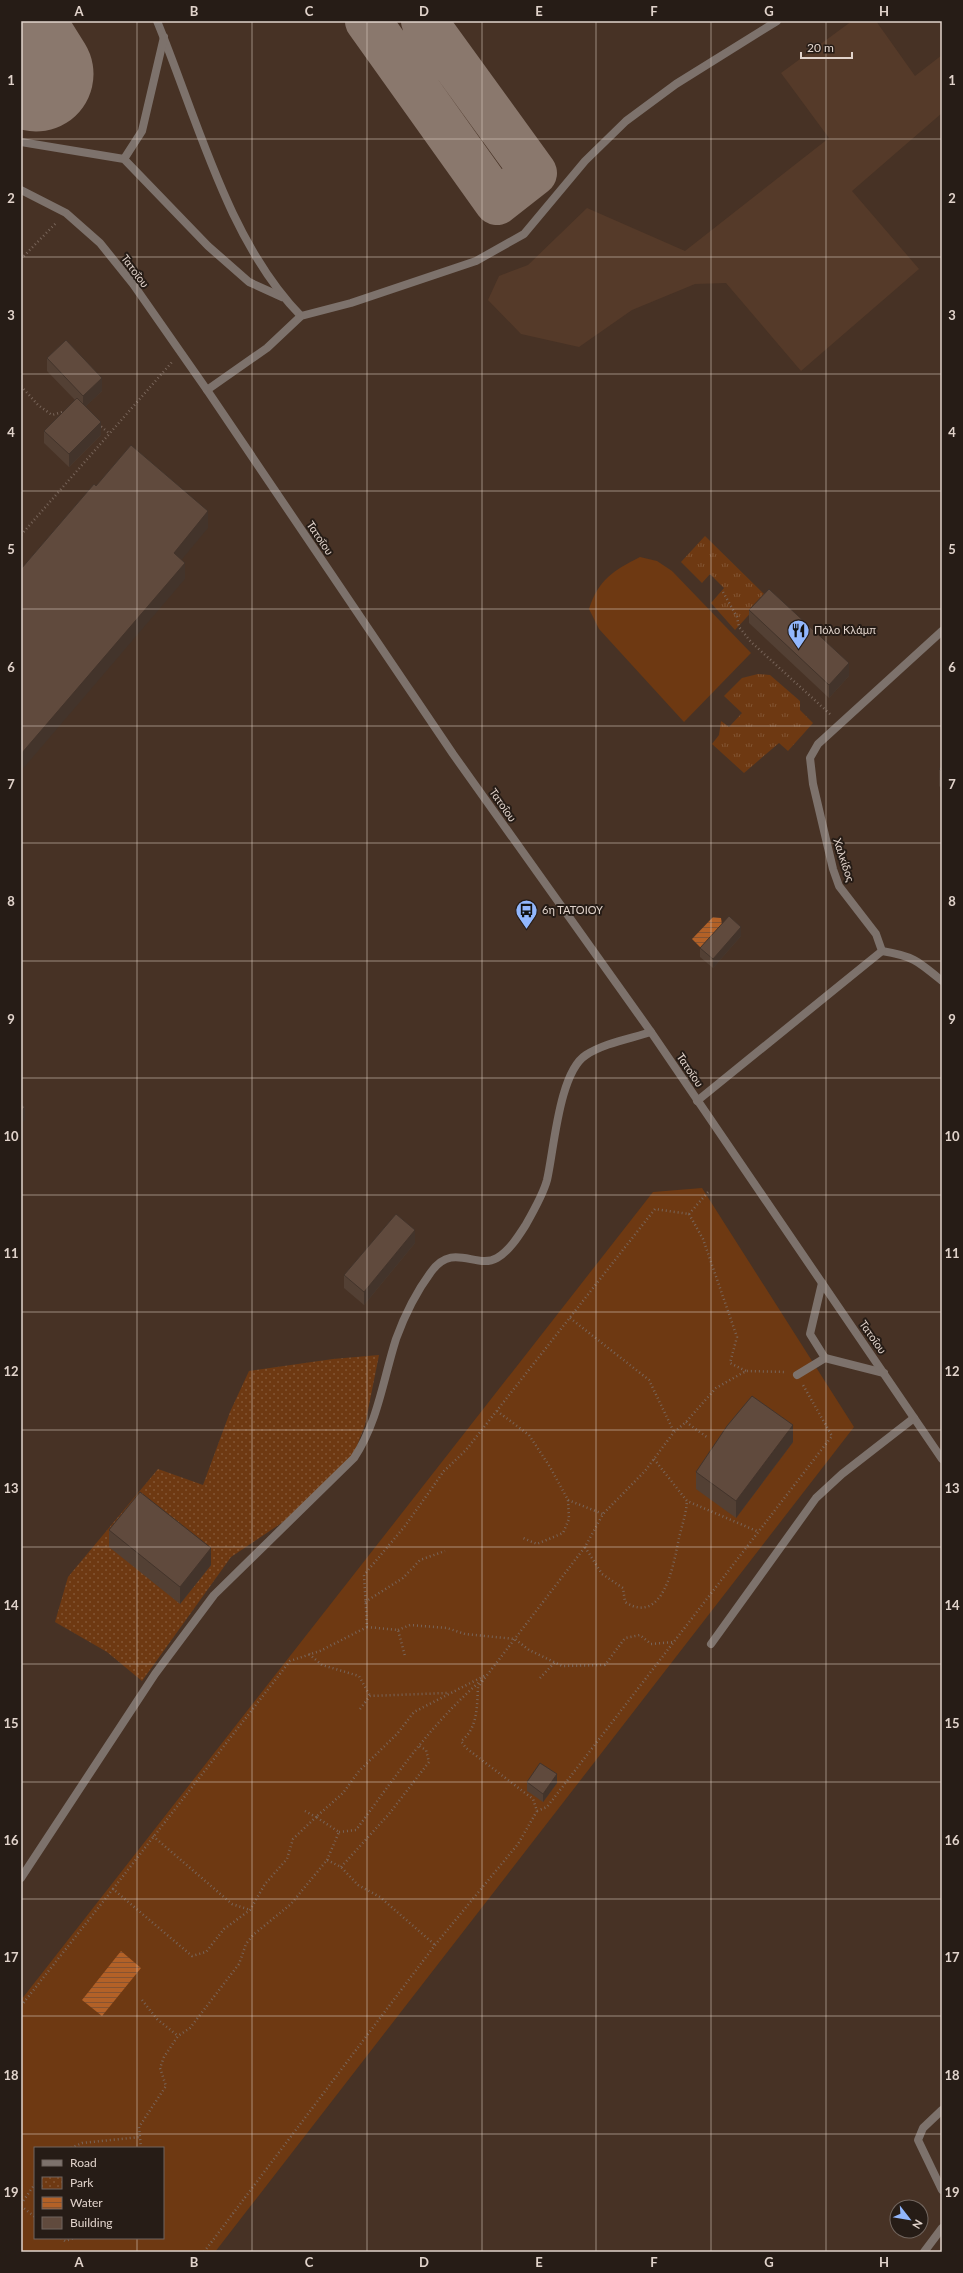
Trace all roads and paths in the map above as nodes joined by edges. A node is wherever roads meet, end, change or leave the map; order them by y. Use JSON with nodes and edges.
{"nodes":[{"id":1,"x":157,"y":21,"type":"edge"},
{"id":2,"x":777,"y":21,"type":"edge"},
{"id":3,"x":164,"y":37,"type":"junction"},
{"id":4,"x":21,"y":142,"type":"edge"},
{"id":5,"x":124,"y":159,"type":"junction"},
{"id":6,"x":21,"y":190,"type":"edge"},
{"id":7,"x":66,"y":212,"type":"junction"},
{"id":8,"x":21,"y":259,"type":"edge"},
{"id":9,"x":282,"y":297,"type":"junction"},
{"id":10,"x":301,"y":316,"type":"junction"},
{"id":11,"x":181,"y":352,"type":"junction"},
{"id":12,"x":21,"y":386,"type":"edge"},
{"id":13,"x":207,"y":390,"type":"junction"},
{"id":14,"x":69,"y":409,"type":"edge"},
{"id":15,"x":92,"y":419,"type":"edge"},
{"id":16,"x":110,"y":434,"type":"junction"},
{"id":17,"x":21,"y":535,"type":"edge"},
{"id":18,"x":723,"y":592,"type":"dead end"},
{"id":19,"x":942,"y":631,"type":"edge"},
{"id":20,"x":841,"y":723,"type":"junction"},
{"id":21,"x":882,"y":951,"type":"junction"},
{"id":22,"x":942,"y":981,"type":"edge"},
{"id":23,"x":651,"y":1032,"type":"junction"},
{"id":24,"x":698,"y":1101,"type":"junction"},
{"id":25,"x":709,"y":1191,"type":"dead end"},
{"id":26,"x":689,"y":1214,"type":"junction"},
{"id":27,"x":822,"y":1284,"type":"junction"},
{"id":28,"x":570,"y":1318,"type":"junction"},
{"id":29,"x":825,"y":1358,"type":"junction"},
{"id":30,"x":746,"y":1371,"type":"junction"},
{"id":31,"x":884,"y":1373,"type":"junction"},
{"id":32,"x":797,"y":1375,"type":"junction"},
{"id":33,"x":497,"y":1411,"type":"junction"},
{"id":34,"x":914,"y":1418,"type":"junction"},
{"id":35,"x":686,"y":1422,"type":"junction"},
{"id":36,"x":674,"y":1432,"type":"junction"},
{"id":37,"x":708,"y":1438,"type":"dead end"},
{"id":38,"x":654,"y":1458,"type":"junction"},
{"id":39,"x":942,"y":1459,"type":"edge"},
{"id":40,"x":568,"y":1500,"type":"junction"},
{"id":41,"x":687,"y":1501,"type":"junction"},
{"id":42,"x":604,"y":1514,"type":"junction"},
{"id":43,"x":759,"y":1532,"type":"junction"},
{"id":44,"x":523,"y":1538,"type":"dead end"},
{"id":45,"x":585,"y":1547,"type":"junction"},
{"id":46,"x":445,"y":1551,"type":"dead end"},
{"id":47,"x":365,"y":1602,"type":"junction"},
{"id":48,"x":367,"y":1627,"type":"junction"},
{"id":49,"x":398,"y":1630,"type":"junction"},
{"id":50,"x":514,"y":1639,"type":"junction"},
{"id":51,"x":674,"y":1642,"type":"junction"},
{"id":52,"x":711,"y":1644,"type":"dead end"},
{"id":53,"x":309,"y":1654,"type":"junction"},
{"id":54,"x":404,"y":1656,"type":"dead end"},
{"id":55,"x":555,"y":1662,"type":"junction"},
{"id":56,"x":487,"y":1675,"type":"junction"},
{"id":57,"x":540,"y":1678,"type":"dead end"},
{"id":58,"x":450,"y":1693,"type":"junction"},
{"id":59,"x":370,"y":1696,"type":"junction"},
{"id":60,"x":360,"y":1709,"type":"dead end"},
{"id":61,"x":419,"y":1746,"type":"junction"},
{"id":62,"x":305,"y":1811,"type":"dead end"},
{"id":63,"x":537,"y":1811,"type":"junction"},
{"id":64,"x":316,"y":1817,"type":"junction"},
{"id":65,"x":339,"y":1832,"type":"junction"},
{"id":66,"x":154,"y":1836,"type":"junction"},
{"id":67,"x":328,"y":1860,"type":"junction"},
{"id":68,"x":341,"y":1867,"type":"junction"},
{"id":69,"x":21,"y":1878,"type":"edge"},
{"id":70,"x":113,"y":1889,"type":"junction"},
{"id":71,"x":250,"y":1910,"type":"junction"},
{"id":72,"x":435,"y":1945,"type":"junction"},
{"id":73,"x":142,"y":2000,"type":"dead end"},
{"id":74,"x":21,"y":2006,"type":"edge"},
{"id":75,"x":178,"y":2036,"type":"junction"},
{"id":76,"x":942,"y":2110,"type":"edge"},
{"id":77,"x":140,"y":2138,"type":"junction"},
{"id":78,"x":73,"y":2147,"type":"edge"},
{"id":79,"x":141,"y":2147,"type":"edge"},
{"id":80,"x":34,"y":2186,"type":"edge"},
{"id":81,"x":942,"y":2190,"type":"edge"},
{"id":82,"x":21,"y":2205,"type":"edge"},
{"id":83,"x":34,"y":2216,"type":"edge"},
{"id":84,"x":942,"y":2228,"type":"edge"},
{"id":85,"x":204,"y":2252,"type":"edge"},
{"id":86,"x":924,"y":2252,"type":"edge"}],
"edges":[{"from":1,"to":3,"type":"street"},
{"from":2,"to":10,"type":"street"},
{"from":3,"to":5,"type":"street"},
{"from":3,"to":9,"type":"street"},
{"from":4,"to":5,"type":"street"},
{"from":5,"to":9,"type":"street"},
{"from":6,"to":7,"type":"street","name":"Τατοΐου"},
{"from":7,"to":8,"type":"path"},
{"from":7,"to":11,"type":"street","name":"Τατοΐου"},
{"from":9,"to":10,"type":"street"},
{"from":10,"to":13,"type":"street"},
{"from":11,"to":13,"type":"street","name":"Τατοΐου"},
{"from":11,"to":16,"type":"path"},
{"from":12,"to":14,"type":"path"},
{"from":13,"to":23,"type":"street","name":"Τατοΐου"},
{"from":15,"to":16,"type":"path"},
{"from":16,"to":17,"type":"path"},
{"from":18,"to":20,"type":"path"},
{"from":19,"to":20,"type":"street","name":"Χαλκίδος"},
{"from":20,"to":21,"type":"street","name":"Χαλκίδος"},
{"from":21,"to":22,"type":"street"},
{"from":21,"to":24,"type":"street"},
{"from":23,"to":24,"type":"street","name":"Τατοΐου"},
{"from":23,"to":69,"type":"street"},
{"from":24,"to":27,"type":"street","name":"Τατοΐου"},
{"from":25,"to":26,"type":"path"},
{"from":26,"to":28,"type":"path"},
{"from":26,"to":30,"type":"path"},
{"from":27,"to":29,"type":"street"},
{"from":27,"to":31,"type":"street","name":"Τατοΐου"},
{"from":28,"to":33,"type":"path"},
{"from":28,"to":36,"type":"path"},
{"from":29,"to":31,"type":"street"},
{"from":29,"to":32,"type":"street"},
{"from":30,"to":32,"type":"path"},
{"from":30,"to":35,"type":"path"},
{"from":31,"to":34,"type":"street","name":"Τατοΐου"},
{"from":32,"to":43,"type":"path"},
{"from":33,"to":40,"type":"path"},
{"from":33,"to":47,"type":"path"},
{"from":34,"to":39,"type":"street","name":"Τατοΐου"},
{"from":34,"to":52,"type":"street"},
{"from":35,"to":36,"type":"path"},
{"from":35,"to":37,"type":"path"},
{"from":36,"to":38,"type":"path"},
{"from":38,"to":41,"type":"path"},
{"from":38,"to":42,"type":"path"},
{"from":40,"to":42,"type":"path"},
{"from":40,"to":44,"type":"path"},
{"from":41,"to":43,"type":"path"},
{"from":41,"to":45,"type":"path"},
{"from":42,"to":45,"type":"path"},
{"from":43,"to":51,"type":"path"},
{"from":45,"to":50,"type":"path"},
{"from":46,"to":47,"type":"path"},
{"from":47,"to":48,"type":"path"},
{"from":48,"to":49,"type":"path"},
{"from":48,"to":53,"type":"path"},
{"from":49,"to":50,"type":"path"},
{"from":49,"to":54,"type":"path"},
{"from":50,"to":55,"type":"path"},
{"from":50,"to":56,"type":"path"},
{"from":51,"to":55,"type":"path"},
{"from":51,"to":63,"type":"path"},
{"from":53,"to":59,"type":"path"},
{"from":53,"to":66,"type":"path"},
{"from":55,"to":57,"type":"path"},
{"from":56,"to":58,"type":"path"},
{"from":56,"to":61,"type":"path"},
{"from":56,"to":63,"type":"path"},
{"from":58,"to":59,"type":"path"},
{"from":58,"to":64,"type":"path"},
{"from":59,"to":60,"type":"path"},
{"from":61,"to":65,"type":"path"},
{"from":61,"to":68,"type":"path"},
{"from":62,"to":64,"type":"path"},
{"from":63,"to":72,"type":"path"},
{"from":64,"to":65,"type":"path"},
{"from":64,"to":71,"type":"path"},
{"from":65,"to":67,"type":"path"},
{"from":66,"to":70,"type":"path"},
{"from":66,"to":71,"type":"path"},
{"from":67,"to":68,"type":"path"},
{"from":67,"to":75,"type":"path"},
{"from":68,"to":72,"type":"path"},
{"from":70,"to":71,"type":"path"},
{"from":70,"to":74,"type":"path"},
{"from":72,"to":85,"type":"path"},
{"from":73,"to":75,"type":"path"},
{"from":75,"to":77,"type":"path"},
{"from":76,"to":81,"type":"street"},
{"from":77,"to":78,"type":"path"},
{"from":77,"to":79,"type":"path"},
{"from":80,"to":82,"type":"path"},
{"from":82,"to":83,"type":"path"},
{"from":84,"to":86,"type":"street"}]}
